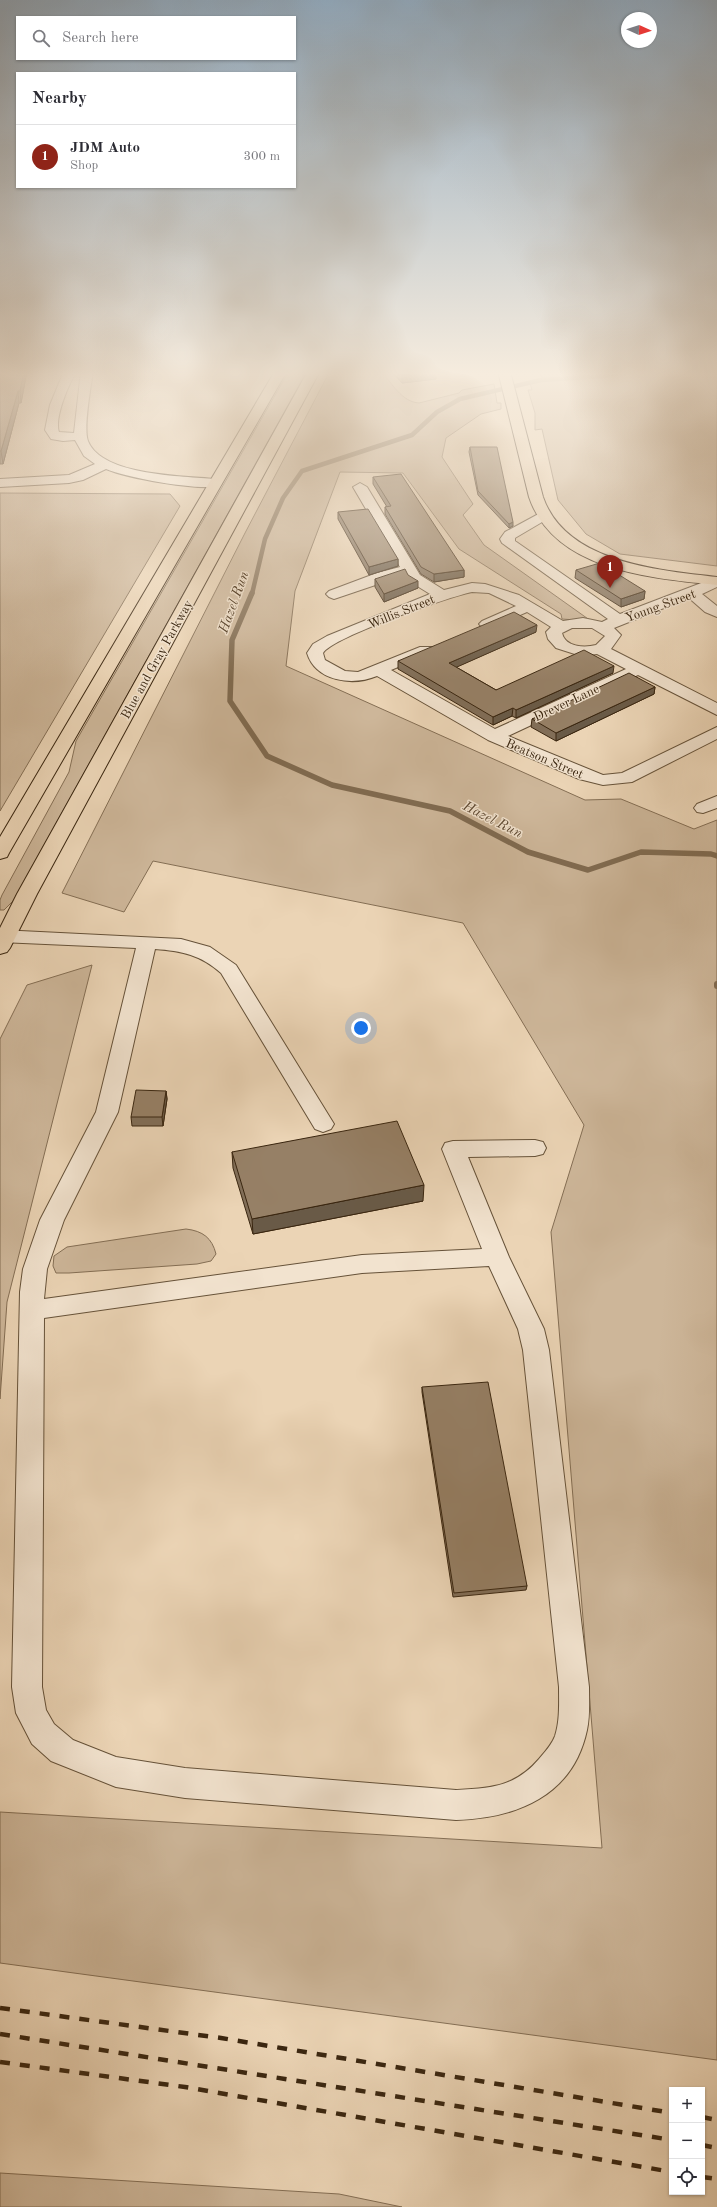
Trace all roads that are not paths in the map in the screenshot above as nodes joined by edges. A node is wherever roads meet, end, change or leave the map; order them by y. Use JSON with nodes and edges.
{"nodes":[{"id":1,"x":84,"y":474,"type":"edge"},
{"id":2,"x":139,"y":474,"type":"edge"},
{"id":3,"x":220,"y":474,"type":"edge"},
{"id":4,"x":258,"y":474,"type":"edge"},
{"id":5,"x":531,"y":474,"type":"edge"},
{"id":6,"x":0,"y":483,"type":"edge"},
{"id":7,"x":215,"y":483,"type":"junction"},
{"id":8,"x":360,"y":487,"type":"dead end"},
{"id":9,"x":375,"y":510,"type":"junction"},
{"id":10,"x":360,"y":511,"type":"edge"},
{"id":11,"x":544,"y":515,"type":"junction"},
{"id":12,"x":410,"y":569,"type":"junction"},
{"id":13,"x":717,"y":581,"type":"edge"},
{"id":14,"x":334,"y":594,"type":"dead end"},
{"id":15,"x":692,"y":594,"type":"junction"},
{"id":16,"x":442,"y":595,"type":"junction"},
{"id":17,"x":527,"y":607,"type":"junction"},
{"id":18,"x":717,"y":612,"type":"edge"},
{"id":19,"x":619,"y":620,"type":"junction"},
{"id":20,"x":561,"y":626,"type":"junction"},
{"id":21,"x":603,"y":626,"type":"junction"},
{"id":22,"x":470,"y":631,"type":"edge"},
{"id":23,"x":442,"y":643,"type":"edge"},
{"id":24,"x":600,"y":649,"type":"junction"},
{"id":25,"x":638,"y":669,"type":"junction"},
{"id":26,"x":379,"y":670,"type":"junction"},
{"id":27,"x":717,"y":710,"type":"edge"},
{"id":28,"x":717,"y":732,"type":"edge"},
{"id":29,"x":494,"y":736,"type":"junction"},
{"id":30,"x":0,"y":853,"type":"edge"},
{"id":31,"x":2,"y":940,"type":"edge"},
{"id":32,"x":147,"y":943,"type":"junction"},
{"id":33,"x":323,"y":1124,"type":"dead end"},
{"id":34,"x":535,"y":1148,"type":"dead end"},
{"id":35,"x":497,"y":1257,"type":"junction"},
{"id":36,"x":32,"y":1310,"type":"junction"}],
"edges":[{"from":1,"to":6,"type":"street"},
{"from":2,"to":7,"type":"street"},
{"from":3,"to":7,"type":"main road"},
{"from":4,"to":31,"type":"main road","name":"Blue and Gray Parkway"},
{"from":5,"to":11,"type":"main road"},
{"from":7,"to":30,"type":"main road"},
{"from":8,"to":9,"type":"street"},
{"from":9,"to":10,"type":"street"},
{"from":9,"to":12,"type":"street"},
{"from":11,"to":13,"type":"main road"},
{"from":11,"to":19,"type":"street"},
{"from":12,"to":14,"type":"street"},
{"from":12,"to":16,"type":"street"},
{"from":13,"to":15,"type":"street","name":"Young Street"},
{"from":15,"to":18,"type":"street"},
{"from":15,"to":19,"type":"street","name":"Young Street"},
{"from":16,"to":17,"type":"street","name":"Willis Street"},
{"from":16,"to":26,"type":"street","name":"Willis Street"},
{"from":17,"to":20,"type":"street","name":"Willis Street"},
{"from":17,"to":22,"type":"street"},
{"from":19,"to":21,"type":"street","name":"Young Street"},
{"from":20,"to":21,"type":"street"},
{"from":20,"to":24,"type":"street"},
{"from":21,"to":24,"type":"street"},
{"from":23,"to":26,"type":"street"},
{"from":24,"to":25,"type":"street"},
{"from":25,"to":27,"type":"street"},
{"from":25,"to":29,"type":"street","name":"Drever Lane"},
{"from":26,"to":29,"type":"street","name":"Beatson Street"},
{"from":28,"to":29,"type":"street","name":"Beatson Street"},
{"from":31,"to":32,"type":"street"},
{"from":32,"to":33,"type":"street"},
{"from":32,"to":36,"type":"street"},
{"from":34,"to":35,"type":"street"},
{"from":35,"to":36,"type":"street"},
{"from":35,"to":36,"type":"street"}]}
